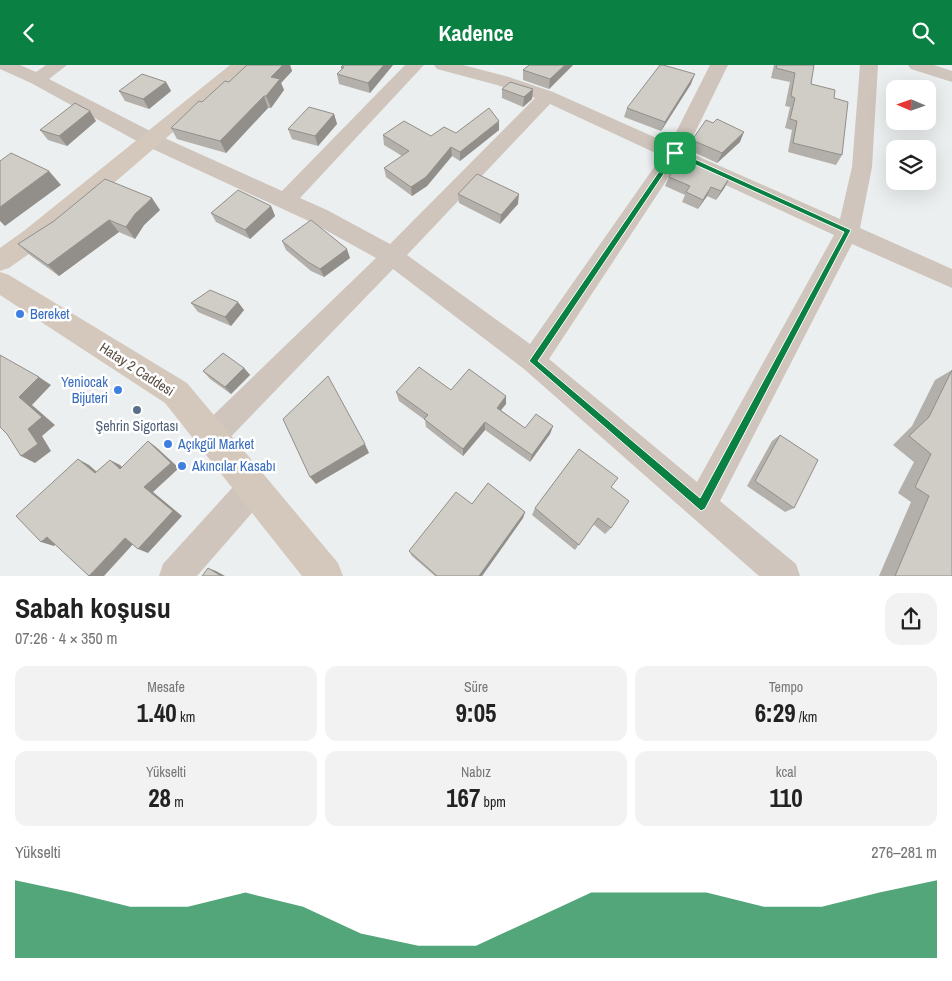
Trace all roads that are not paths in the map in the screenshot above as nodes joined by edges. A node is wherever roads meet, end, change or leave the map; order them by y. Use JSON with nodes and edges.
{"nodes":[{"id":1,"x":5,"y":65,"type":"edge"},
{"id":2,"x":58,"y":65,"type":"edge"},
{"id":3,"x":220,"y":65,"type":"edge"},
{"id":4,"x":242,"y":65,"type":"edge"},
{"id":5,"x":415,"y":65,"type":"edge"},
{"id":6,"x":443,"y":65,"type":"edge"},
{"id":7,"x":719,"y":65,"type":"edge"},
{"id":8,"x":869,"y":65,"type":"edge"},
{"id":9,"x":917,"y":65,"type":"edge"},
{"id":10,"x":952,"y":77,"type":"edge"},
{"id":11,"x":37,"y":79,"type":"junction"},
{"id":12,"x":547,"y":96,"type":"junction"},
{"id":13,"x":145,"y":136,"type":"junction"},
{"id":14,"x":675,"y":153,"type":"junction"},
{"id":15,"x":285,"y":201,"type":"junction"},
{"id":16,"x":848,"y":230,"type":"junction"},
{"id":17,"x":0,"y":252,"type":"edge"},
{"id":18,"x":392,"y":256,"type":"junction"},
{"id":19,"x":0,"y":261,"type":"edge"},
{"id":20,"x":952,"y":279,"type":"edge"},
{"id":21,"x":0,"y":282,"type":"edge"},
{"id":22,"x":533,"y":361,"type":"junction"},
{"id":23,"x":211,"y":437,"type":"junction"},
{"id":24,"x":254,"y":488,"type":"junction"},
{"id":25,"x":701,"y":506,"type":"junction"},
{"id":26,"x":176,"y":576,"type":"edge"},
{"id":27,"x":325,"y":576,"type":"edge"},
{"id":28,"x":784,"y":576,"type":"edge"}],
"edges":[{"from":1,"to":11,"type":"street"},
{"from":2,"to":11,"type":"street"},
{"from":3,"to":13,"type":"street"},
{"from":4,"to":13,"type":"street"},
{"from":5,"to":15,"type":"street"},
{"from":6,"to":12,"type":"street"},
{"from":7,"to":14,"type":"street"},
{"from":8,"to":16,"type":"street"},
{"from":9,"to":10,"type":"street"},
{"from":11,"to":13,"type":"street"},
{"from":12,"to":14,"type":"street"},
{"from":12,"to":18,"type":"street"},
{"from":13,"to":15,"type":"street"},
{"from":13,"to":17,"type":"street"},
{"from":13,"to":19,"type":"street"},
{"from":14,"to":16,"type":"street"},
{"from":14,"to":22,"type":"street"},
{"from":15,"to":18,"type":"street"},
{"from":16,"to":20,"type":"street"},
{"from":16,"to":25,"type":"street"},
{"from":18,"to":22,"type":"street"},
{"from":18,"to":23,"type":"street"},
{"from":21,"to":23,"type":"street","name":"Hatay 2 Caddesi"},
{"from":22,"to":25,"type":"street"},
{"from":23,"to":24,"type":"street","name":"Hatay 2 Caddesi"},
{"from":24,"to":26,"type":"street"},
{"from":24,"to":27,"type":"street","name":"Hatay 2 Caddesi"},
{"from":25,"to":28,"type":"street"}]}
